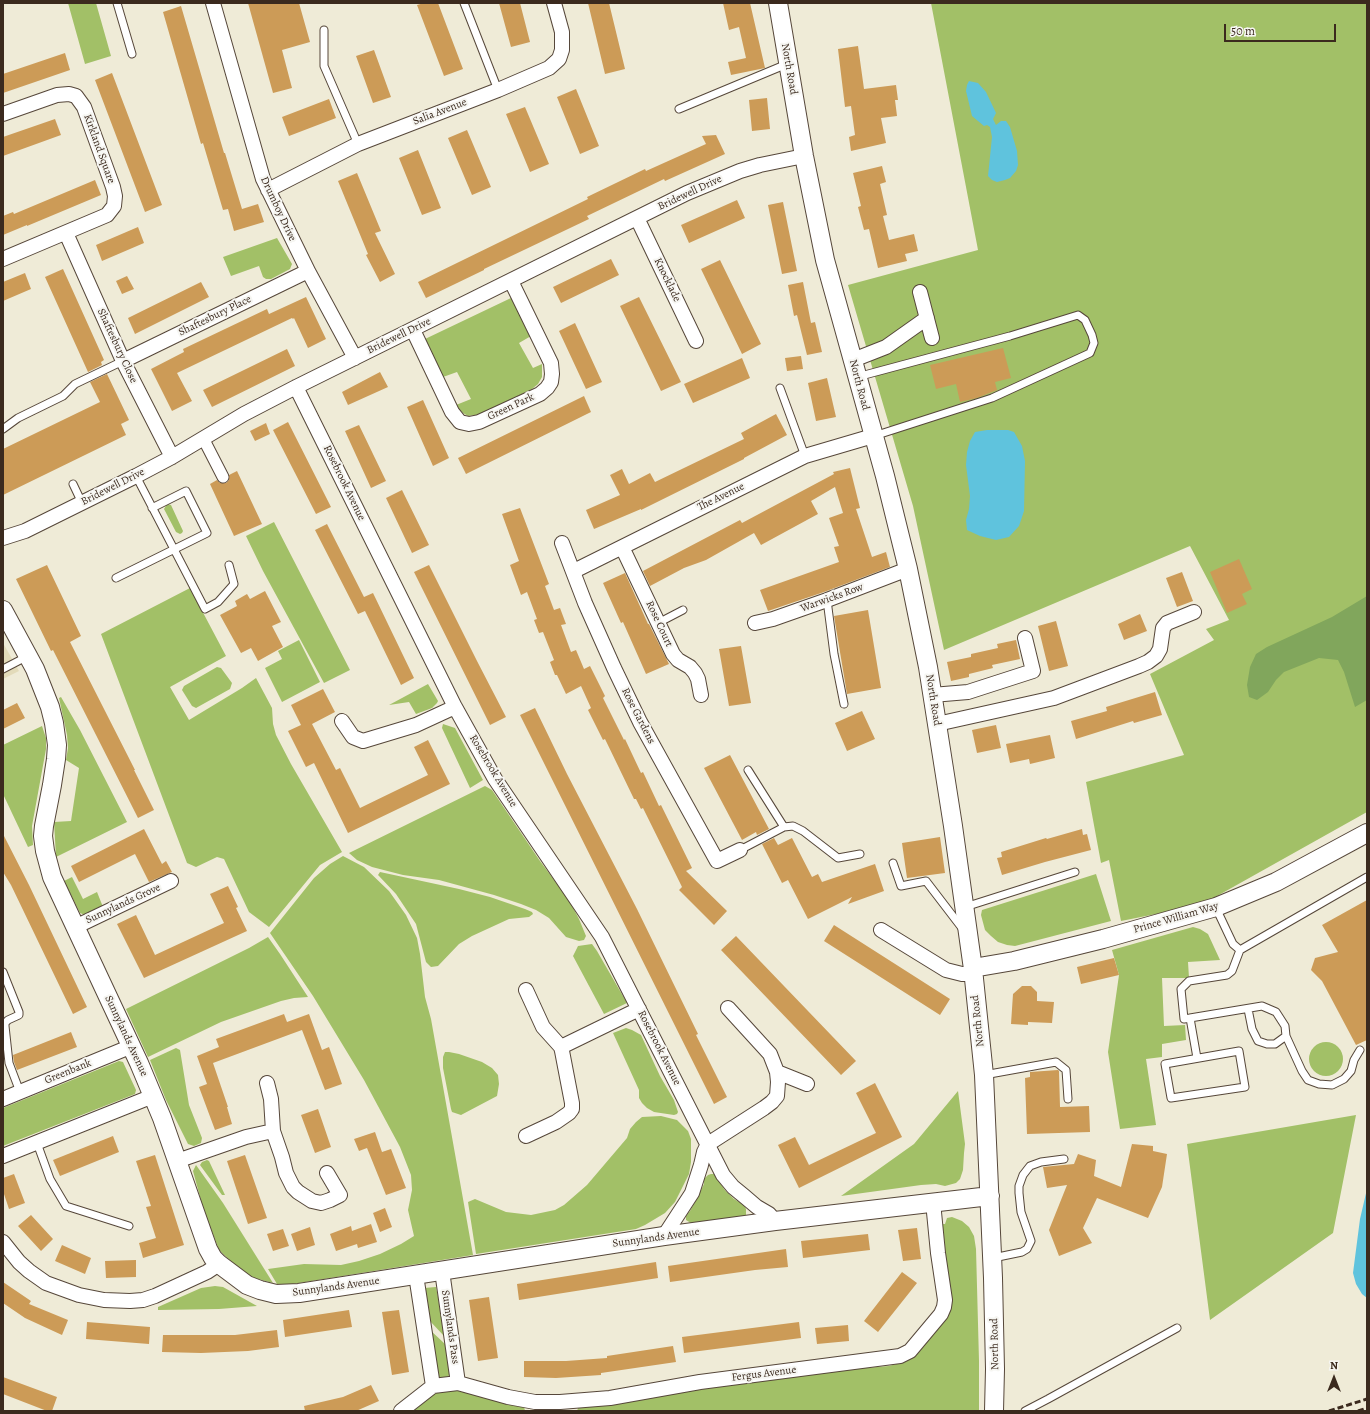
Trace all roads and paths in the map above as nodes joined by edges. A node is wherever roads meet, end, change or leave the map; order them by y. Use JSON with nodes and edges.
{"nodes":[{"id":1,"x":118,"y":3,"type":"edge"},
{"id":2,"x":213,"y":3,"type":"edge"},
{"id":3,"x":464,"y":3,"type":"edge"},
{"id":4,"x":554,"y":3,"type":"edge"},
{"id":5,"x":778,"y":3,"type":"edge"},
{"id":6,"x":324,"y":30,"type":"dead end"},
{"id":7,"x":132,"y":54,"type":"dead end"},
{"id":8,"x":788,"y":64,"type":"junction"},
{"id":9,"x":498,"y":90,"type":"junction"},
{"id":10,"x":679,"y":109,"type":"dead end"},
{"id":11,"x":3,"y":114,"type":"edge"},
{"id":12,"x":358,"y":144,"type":"junction"},
{"id":13,"x":804,"y":156,"type":"junction"},
{"id":14,"x":268,"y":190,"type":"junction"},
{"id":15,"x":637,"y":218,"type":"junction"},
{"id":16,"x":66,"y":233,"type":"junction"},
{"id":17,"x":3,"y":259,"type":"edge"},
{"id":18,"x":308,"y":271,"type":"junction"},
{"id":19,"x":511,"y":281,"type":"junction"},
{"id":20,"x":920,"y":292,"type":"dead end"},
{"id":21,"x":927,"y":318,"type":"junction"},
{"id":22,"x":413,"y":330,"type":"junction"},
{"id":23,"x":932,"y":338,"type":"dead end"},
{"id":24,"x":696,"y":341,"type":"dead end"},
{"id":25,"x":355,"y":358,"type":"junction"},
{"id":26,"x":123,"y":361,"type":"junction"},
{"id":27,"x":855,"y":368,"type":"junction"},
{"id":28,"x":296,"y":386,"type":"junction"},
{"id":29,"x":780,"y":388,"type":"dead end"},
{"id":30,"x":3,"y":429,"type":"edge"},
{"id":31,"x":873,"y":436,"type":"junction"},
{"id":32,"x":203,"y":438,"type":"junction"},
{"id":33,"x":805,"y":456,"type":"junction"},
{"id":34,"x":172,"y":457,"type":"junction"},
{"id":35,"x":136,"y":476,"type":"junction"},
{"id":36,"x":223,"y":477,"type":"dead end"},
{"id":37,"x":73,"y":484,"type":"dead end"},
{"id":38,"x":82,"y":502,"type":"junction"},
{"id":39,"x":152,"y":508,"type":"junction"},
{"id":40,"x":3,"y":538,"type":"edge"},
{"id":41,"x":562,"y":543,"type":"dead end"},
{"id":42,"x":622,"y":547,"type":"junction"},
{"id":43,"x":174,"y":549,"type":"junction"},
{"id":44,"x":229,"y":565,"type":"dead end"},
{"id":45,"x":908,"y":569,"type":"junction"},
{"id":46,"x":574,"y":571,"type":"junction"},
{"id":47,"x":116,"y":578,"type":"dead end"},
{"id":48,"x":827,"y":600,"type":"junction"},
{"id":49,"x":3,"y":610,"type":"edge"},
{"id":50,"x":684,"y":610,"type":"dead end"},
{"id":51,"x":1194,"y":612,"type":"dead end"},
{"id":52,"x":658,"y":623,"type":"junction"},
{"id":53,"x":755,"y":623,"type":"dead end"},
{"id":54,"x":1025,"y":638,"type":"dead end"},
{"id":55,"x":28,"y":656,"type":"junction"},
{"id":56,"x":3,"y":669,"type":"edge"},
{"id":57,"x":701,"y":695,"type":"dead end"},
{"id":58,"x":932,"y":695,"type":"junction"},
{"id":59,"x":844,"y":704,"type":"dead end"},
{"id":60,"x":455,"y":707,"type":"junction"},
{"id":61,"x":342,"y":721,"type":"dead end"},
{"id":62,"x":937,"y":724,"type":"junction"},
{"id":63,"x":748,"y":770,"type":"dead end"},
{"id":64,"x":784,"y":827,"type":"junction"},
{"id":65,"x":1367,"y":833,"type":"edge"},
{"id":66,"x":740,"y":850,"type":"joint"},
{"id":67,"x":860,"y":854,"type":"dead end"},
{"id":68,"x":893,"y":863,"type":"dead end"},
{"id":69,"x":1075,"y":872,"type":"dead end"},
{"id":70,"x":1367,"y":877,"type":"edge"},
{"id":71,"x":171,"y":881,"type":"dead end"},
{"id":72,"x":964,"y":907,"type":"junction"},
{"id":73,"x":1216,"y":907,"type":"junction"},
{"id":74,"x":75,"y":927,"type":"junction"},
{"id":75,"x":881,"y":930,"type":"dead end"},
{"id":76,"x":968,"y":936,"type":"junction"},
{"id":77,"x":1240,"y":950,"type":"junction"},
{"id":78,"x":973,"y":971,"type":"junction"},
{"id":79,"x":3,"y":972,"type":"edge"},
{"id":80,"x":526,"y":990,"type":"dead end"},
{"id":81,"x":728,"y":1008,"type":"dead end"},
{"id":82,"x":638,"y":1009,"type":"junction"},
{"id":83,"x":1248,"y":1009,"type":"junction"},
{"id":84,"x":1190,"y":1018,"type":"junction"},
{"id":85,"x":1286,"y":1036,"type":"junction"},
{"id":86,"x":132,"y":1046,"type":"junction"},
{"id":87,"x":561,"y":1047,"type":"junction"},
{"id":88,"x":1360,"y":1050,"type":"dead end"},
{"id":89,"x":1197,"y":1058,"type":"junction"},
{"id":90,"x":777,"y":1072,"type":"junction"},
{"id":91,"x":984,"y":1075,"type":"junction"},
{"id":92,"x":267,"y":1083,"type":"dead end"},
{"id":93,"x":807,"y":1084,"type":"dead end"},
{"id":94,"x":20,"y":1092,"type":"junction"},
{"id":95,"x":153,"y":1096,"type":"junction"},
{"id":96,"x":3,"y":1099,"type":"edge"},
{"id":97,"x":1068,"y":1099,"type":"dead end"},
{"id":98,"x":273,"y":1131,"type":"junction"},
{"id":99,"x":526,"y":1136,"type":"dead end"},
{"id":100,"x":37,"y":1143,"type":"junction"},
{"id":101,"x":708,"y":1144,"type":"junction"},
{"id":102,"x":3,"y":1156,"type":"edge"},
{"id":103,"x":1064,"y":1159,"type":"dead end"},
{"id":104,"x":177,"y":1161,"type":"junction"},
{"id":105,"x":327,"y":1173,"type":"dead end"},
{"id":106,"x":990,"y":1196,"type":"junction"},
{"id":107,"x":933,"y":1202,"type":"junction"},
{"id":108,"x":775,"y":1220,"type":"junction"},
{"id":109,"x":129,"y":1226,"type":"dead end"},
{"id":110,"x":664,"y":1236,"type":"junction"},
{"id":111,"x":3,"y":1242,"type":"edge"},
{"id":112,"x":992,"y":1258,"type":"junction"},
{"id":113,"x":219,"y":1264,"type":"junction"},
{"id":114,"x":442,"y":1271,"type":"junction"},
{"id":115,"x":416,"y":1275,"type":"junction"},
{"id":116,"x":1177,"y":1328,"type":"dead end"},
{"id":117,"x":458,"y":1383,"type":"junction"},
{"id":118,"x":433,"y":1386,"type":"junction"},
{"id":119,"x":401,"y":1411,"type":"edge"},
{"id":120,"x":994,"y":1411,"type":"edge"},
{"id":121,"x":1025,"y":1411,"type":"edge"}],
"edges":[{"from":1,"to":7,"type":"lane"},
{"from":2,"to":14,"type":"street","name":"Drumboy Drive"},
{"from":3,"to":9,"type":"lane"},
{"from":4,"to":9,"type":"street","name":"Salia Avenue"},
{"from":5,"to":8,"type":"street","name":"North Road"},
{"from":6,"to":12,"type":"lane"},
{"from":8,"to":10,"type":"lane"},
{"from":8,"to":13,"type":"street","name":"North Road"},
{"from":9,"to":12,"type":"street","name":"Salia Avenue"},
{"from":11,"to":16,"type":"street","name":"Kirkland Square"},
{"from":12,"to":14,"type":"street","name":"Salia Avenue"},
{"from":13,"to":15,"type":"street","name":"Bridewell Drive"},
{"from":13,"to":27,"type":"street","name":"North Road"},
{"from":14,"to":18,"type":"street","name":"Drumboy Drive"},
{"from":15,"to":19,"type":"street","name":"Bridewell Drive"},
{"from":15,"to":24,"type":"street","name":"Knocklade"},
{"from":16,"to":17,"type":"street","name":"Kirkland Square"},
{"from":16,"to":26,"type":"street","name":"Shaftesbury Close"},
{"from":18,"to":25,"type":"street","name":"Drumboy Drive"},
{"from":18,"to":26,"type":"street","name":"Shaftesbury Place"},
{"from":19,"to":22,"type":"street","name":"Bridewell Drive"},
{"from":19,"to":22,"type":"street","name":"Green Park"},
{"from":20,"to":21,"type":"street"},
{"from":21,"to":23,"type":"street"},
{"from":21,"to":27,"type":"street"},
{"from":22,"to":25,"type":"street","name":"Bridewell Drive"},
{"from":25,"to":28,"type":"street","name":"Bridewell Drive"},
{"from":26,"to":30,"type":"lane"},
{"from":26,"to":34,"type":"street","name":"Shaftesbury Close"},
{"from":27,"to":31,"type":"street","name":"North Road"},
{"from":27,"to":31,"type":"lane"},
{"from":28,"to":32,"type":"street","name":"Bridewell Drive"},
{"from":28,"to":60,"type":"street","name":"Rosebrook Avenue"},
{"from":29,"to":33,"type":"lane"},
{"from":31,"to":33,"type":"street","name":"The Avenue"},
{"from":31,"to":45,"type":"street","name":"North Road"},
{"from":32,"to":34,"type":"street","name":"Bridewell Drive"},
{"from":32,"to":36,"type":"street"},
{"from":33,"to":42,"type":"street","name":"The Avenue"},
{"from":34,"to":35,"type":"street","name":"Bridewell Drive"},
{"from":35,"to":38,"type":"street","name":"Bridewell Drive"},
{"from":35,"to":39,"type":"lane"},
{"from":37,"to":38,"type":"lane"},
{"from":38,"to":40,"type":"street","name":"Bridewell Drive"},
{"from":39,"to":43,"type":"lane"},
{"from":39,"to":43,"type":"lane"},
{"from":41,"to":46,"type":"street","name":"Rose Gardens"},
{"from":42,"to":46,"type":"street","name":"The Avenue"},
{"from":42,"to":52,"type":"street","name":"Rose Court"},
{"from":43,"to":44,"type":"lane"},
{"from":43,"to":47,"type":"lane"},
{"from":45,"to":48,"type":"street","name":"Warwicks Row"},
{"from":45,"to":58,"type":"street","name":"North Road"},
{"from":46,"to":66,"type":"street","name":"Rose Gardens"},
{"from":48,"to":53,"type":"street","name":"Warwicks Row"},
{"from":48,"to":59,"type":"lane"},
{"from":49,"to":55,"type":"street","name":"Sunnylands Avenue"},
{"from":50,"to":52,"type":"lane"},
{"from":51,"to":62,"type":"street"},
{"from":52,"to":57,"type":"street","name":"Rose Court"},
{"from":54,"to":58,"type":"street"},
{"from":55,"to":56,"type":"lane"},
{"from":55,"to":74,"type":"street","name":"Sunnylands Avenue"},
{"from":58,"to":62,"type":"street","name":"North Road"},
{"from":60,"to":61,"type":"street"},
{"from":60,"to":82,"type":"street","name":"Rosebrook Avenue"},
{"from":62,"to":72,"type":"street","name":"North Road"},
{"from":63,"to":64,"type":"lane"},
{"from":64,"to":66,"type":"lane"},
{"from":64,"to":67,"type":"lane"},
{"from":65,"to":73,"type":"street","name":"Prince William Way"},
{"from":68,"to":76,"type":"lane"},
{"from":69,"to":72,"type":"lane"},
{"from":70,"to":77,"type":"lane"},
{"from":71,"to":74,"type":"street","name":"Sunnylands Grove"},
{"from":72,"to":76,"type":"street","name":"North Road"},
{"from":73,"to":77,"type":"lane"},
{"from":73,"to":78,"type":"street","name":"Prince William Way"},
{"from":74,"to":86,"type":"street","name":"Sunnylands Avenue"},
{"from":75,"to":78,"type":"street"},
{"from":76,"to":78,"type":"street","name":"North Road"},
{"from":77,"to":84,"type":"lane"},
{"from":78,"to":91,"type":"street","name":"North Road"},
{"from":79,"to":94,"type":"lane"},
{"from":80,"to":87,"type":"street"},
{"from":81,"to":90,"type":"street"},
{"from":82,"to":87,"type":"street"},
{"from":82,"to":101,"type":"street","name":"Rosebrook Avenue"},
{"from":83,"to":84,"type":"lane"},
{"from":83,"to":85,"type":"lane"},
{"from":83,"to":85,"type":"lane"},
{"from":84,"to":89,"type":"lane"},
{"from":85,"to":88,"type":"lane"},
{"from":86,"to":94,"type":"street","name":"Greenbank"},
{"from":86,"to":95,"type":"street","name":"Sunnylands Avenue"},
{"from":87,"to":99,"type":"street"},
{"from":89,"to":89,"type":"lane"},
{"from":90,"to":93,"type":"street"},
{"from":90,"to":101,"type":"street"},
{"from":91,"to":97,"type":"lane"},
{"from":91,"to":106,"type":"street","name":"North Road"},
{"from":92,"to":98,"type":"street"},
{"from":94,"to":96,"type":"street","name":"Greenbank"},
{"from":95,"to":100,"type":"street"},
{"from":95,"to":104,"type":"street","name":"Sunnylands Avenue"},
{"from":98,"to":104,"type":"street"},
{"from":98,"to":105,"type":"street"},
{"from":100,"to":102,"type":"street"},
{"from":100,"to":109,"type":"lane"},
{"from":101,"to":108,"type":"street","name":"Rosebrook Avenue"},
{"from":101,"to":110,"type":"street"},
{"from":103,"to":112,"type":"lane"},
{"from":104,"to":113,"type":"street","name":"Sunnylands Avenue"},
{"from":106,"to":107,"type":"street","name":"Sunnylands Avenue"},
{"from":106,"to":112,"type":"street","name":"North Road"},
{"from":107,"to":108,"type":"street","name":"Sunnylands Avenue"},
{"from":107,"to":117,"type":"street","name":"Fergus Avenue"},
{"from":108,"to":110,"type":"street","name":"Sunnylands Avenue"},
{"from":110,"to":114,"type":"street","name":"Sunnylands Avenue"},
{"from":111,"to":113,"type":"street"},
{"from":112,"to":120,"type":"street","name":"North Road"},
{"from":113,"to":115,"type":"street","name":"Sunnylands Avenue"},
{"from":114,"to":115,"type":"street","name":"Sunnylands Avenue"},
{"from":114,"to":117,"type":"street","name":"Sunnylands Pass"},
{"from":115,"to":118,"type":"street"},
{"from":116,"to":121,"type":"lane"},
{"from":117,"to":118,"type":"street"},
{"from":118,"to":119,"type":"street"}]}
